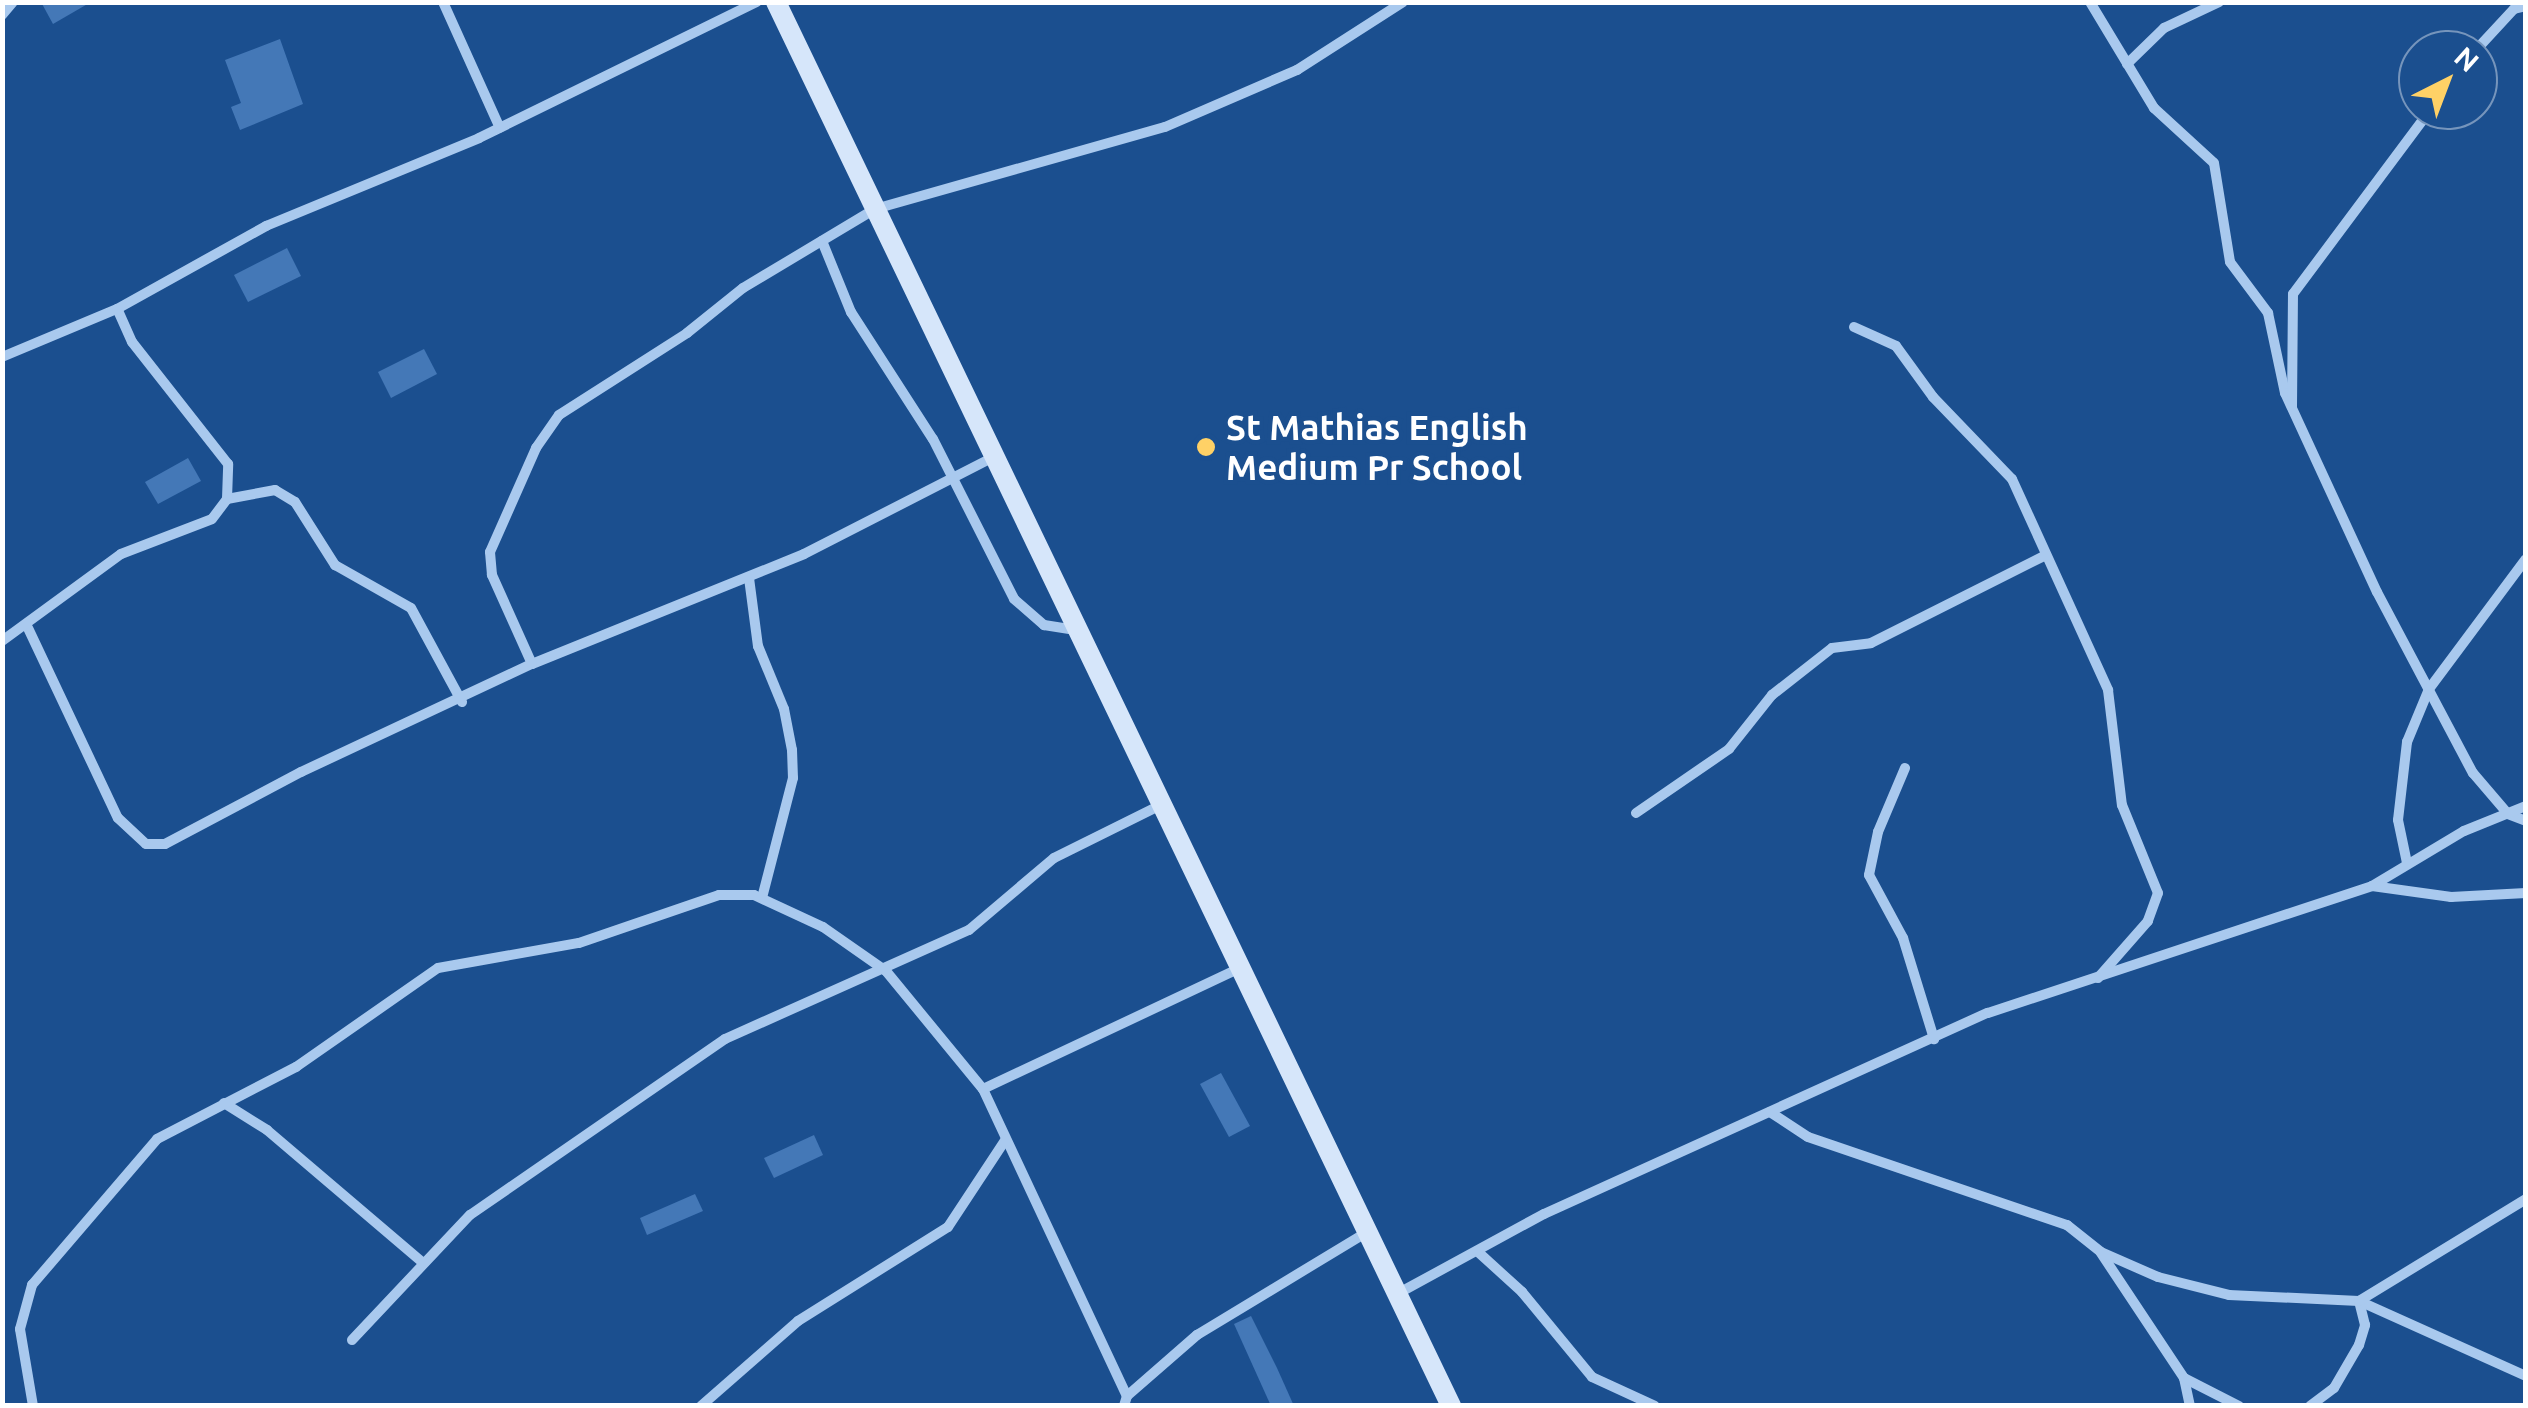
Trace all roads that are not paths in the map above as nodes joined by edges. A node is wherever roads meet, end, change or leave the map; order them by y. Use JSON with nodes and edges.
{"nodes":[{"id":1,"x":12,"y":2,"type":"edge"},
{"id":2,"x":443,"y":2,"type":"edge"},
{"id":3,"x":756,"y":2,"type":"edge"},
{"id":4,"x":776,"y":2,"type":"edge"},
{"id":5,"x":1403,"y":2,"type":"edge"},
{"id":6,"x":2090,"y":2,"type":"edge"},
{"id":7,"x":2220,"y":2,"type":"edge"},
{"id":8,"x":2526,"y":6,"type":"edge"},
{"id":9,"x":2,"y":15,"type":"edge"},
{"id":10,"x":2495,"y":30,"type":"edge"},
{"id":11,"x":2127,"y":64,"type":"junction"},
{"id":12,"x":500,"y":128,"type":"junction"},
{"id":13,"x":2415,"y":130,"type":"edge"},
{"id":14,"x":874,"y":210,"type":"junction"},
{"id":15,"x":822,"y":241,"type":"junction"},
{"id":16,"x":117,"y":310,"type":"junction"},
{"id":17,"x":1854,"y":327,"type":"dead end"},
{"id":18,"x":2,"y":357,"type":"edge"},
{"id":19,"x":2292,"y":408,"type":"junction"},
{"id":20,"x":992,"y":458,"type":"junction"},
{"id":21,"x":953,"y":478,"type":"junction"},
{"id":22,"x":227,"y":499,"type":"junction"},
{"id":23,"x":2046,"y":555,"type":"junction"},
{"id":24,"x":2526,"y":560,"type":"edge"},
{"id":25,"x":748,"y":578,"type":"junction"},
{"id":26,"x":28,"y":628,"type":"junction"},
{"id":27,"x":1077,"y":630,"type":"junction"},
{"id":28,"x":2,"y":641,"type":"edge"},
{"id":29,"x":532,"y":664,"type":"junction"},
{"id":30,"x":2429,"y":689,"type":"junction"},
{"id":31,"x":462,"y":702,"type":"junction"},
{"id":32,"x":1904,"y":768,"type":"dead end"},
{"id":33,"x":1164,"y":804,"type":"junction"},
{"id":34,"x":2526,"y":806,"type":"edge"},
{"id":35,"x":1636,"y":813,"type":"dead end"},
{"id":36,"x":2508,"y":814,"type":"junction"},
{"id":37,"x":2526,"y":821,"type":"edge"},
{"id":38,"x":2407,"y":863,"type":"junction"},
{"id":39,"x":2372,"y":886,"type":"junction"},
{"id":40,"x":2526,"y":893,"type":"edge"},
{"id":41,"x":762,"y":898,"type":"junction"},
{"id":42,"x":1240,"y":968,"type":"junction"},
{"id":43,"x":886,"y":972,"type":"junction"},
{"id":44,"x":2097,"y":979,"type":"junction"},
{"id":45,"x":1934,"y":1039,"type":"junction"},
{"id":46,"x":983,"y":1090,"type":"junction"},
{"id":47,"x":224,"y":1103,"type":"junction"},
{"id":48,"x":1770,"y":1112,"type":"junction"},
{"id":49,"x":1006,"y":1139,"type":"junction"},
{"id":50,"x":2526,"y":1199,"type":"edge"},
{"id":51,"x":1367,"y":1232,"type":"junction"},
{"id":52,"x":1477,"y":1251,"type":"junction"},
{"id":53,"x":2101,"y":1252,"type":"junction"},
{"id":54,"x":422,"y":1262,"type":"junction"},
{"id":55,"x":1397,"y":1294,"type":"junction"},
{"id":56,"x":2359,"y":1301,"type":"junction"},
{"id":57,"x":352,"y":1340,"type":"dead end"},
{"id":58,"x":2526,"y":1376,"type":"edge"},
{"id":59,"x":2184,"y":1378,"type":"junction"},
{"id":60,"x":1125,"y":1401,"type":"edge"},
{"id":61,"x":2192,"y":1403,"type":"edge"},
{"id":62,"x":33,"y":1406,"type":"edge"},
{"id":63,"x":701,"y":1406,"type":"edge"},
{"id":64,"x":1450,"y":1406,"type":"edge"},
{"id":65,"x":1655,"y":1406,"type":"edge"},
{"id":66,"x":2239,"y":1406,"type":"edge"},
{"id":67,"x":2310,"y":1406,"type":"edge"}],
"edges":[{"from":1,"to":9,"type":"street"},
{"from":2,"to":12,"type":"street"},
{"from":3,"to":12,"type":"street"},
{"from":4,"to":14,"type":"main road"},
{"from":5,"to":14,"type":"street"},
{"from":6,"to":11,"type":"street"},
{"from":7,"to":11,"type":"street"},
{"from":8,"to":10,"type":"street"},
{"from":11,"to":19,"type":"street"},
{"from":12,"to":16,"type":"street"},
{"from":13,"to":19,"type":"street"},
{"from":14,"to":15,"type":"street"},
{"from":14,"to":20,"type":"main road"},
{"from":15,"to":21,"type":"street"},
{"from":15,"to":29,"type":"street"},
{"from":16,"to":18,"type":"street"},
{"from":16,"to":22,"type":"street"},
{"from":17,"to":23,"type":"street"},
{"from":19,"to":30,"type":"street"},
{"from":20,"to":21,"type":"street"},
{"from":20,"to":27,"type":"main road"},
{"from":21,"to":25,"type":"street"},
{"from":21,"to":27,"type":"street"},
{"from":22,"to":26,"type":"street"},
{"from":22,"to":31,"type":"street"},
{"from":23,"to":35,"type":"street"},
{"from":23,"to":44,"type":"street"},
{"from":24,"to":30,"type":"street"},
{"from":25,"to":29,"type":"street"},
{"from":25,"to":41,"type":"street"},
{"from":26,"to":28,"type":"street"},
{"from":26,"to":31,"type":"street"},
{"from":27,"to":33,"type":"main road"},
{"from":29,"to":31,"type":"street"},
{"from":30,"to":36,"type":"street"},
{"from":30,"to":38,"type":"street"},
{"from":32,"to":45,"type":"street"},
{"from":33,"to":42,"type":"main road"},
{"from":33,"to":43,"type":"street"},
{"from":34,"to":36,"type":"street"},
{"from":36,"to":37,"type":"street"},
{"from":36,"to":38,"type":"street"},
{"from":38,"to":39,"type":"street"},
{"from":39,"to":40,"type":"street"},
{"from":39,"to":44,"type":"street"},
{"from":41,"to":43,"type":"street"},
{"from":41,"to":47,"type":"street"},
{"from":42,"to":46,"type":"street"},
{"from":42,"to":51,"type":"main road"},
{"from":43,"to":46,"type":"street"},
{"from":43,"to":54,"type":"street"},
{"from":44,"to":45,"type":"street"},
{"from":45,"to":48,"type":"street"},
{"from":46,"to":49,"type":"street"},
{"from":47,"to":54,"type":"street"},
{"from":47,"to":62,"type":"street"},
{"from":48,"to":52,"type":"street"},
{"from":48,"to":53,"type":"street"},
{"from":49,"to":60,"type":"street"},
{"from":49,"to":63,"type":"street"},
{"from":50,"to":56,"type":"street"},
{"from":51,"to":55,"type":"main road"},
{"from":51,"to":60,"type":"street"},
{"from":52,"to":55,"type":"street"},
{"from":52,"to":65,"type":"street"},
{"from":53,"to":56,"type":"street"},
{"from":53,"to":59,"type":"street"},
{"from":54,"to":57,"type":"street"},
{"from":55,"to":64,"type":"main road"},
{"from":56,"to":58,"type":"street"},
{"from":56,"to":67,"type":"street"},
{"from":59,"to":61,"type":"street"},
{"from":59,"to":66,"type":"street"}]}
